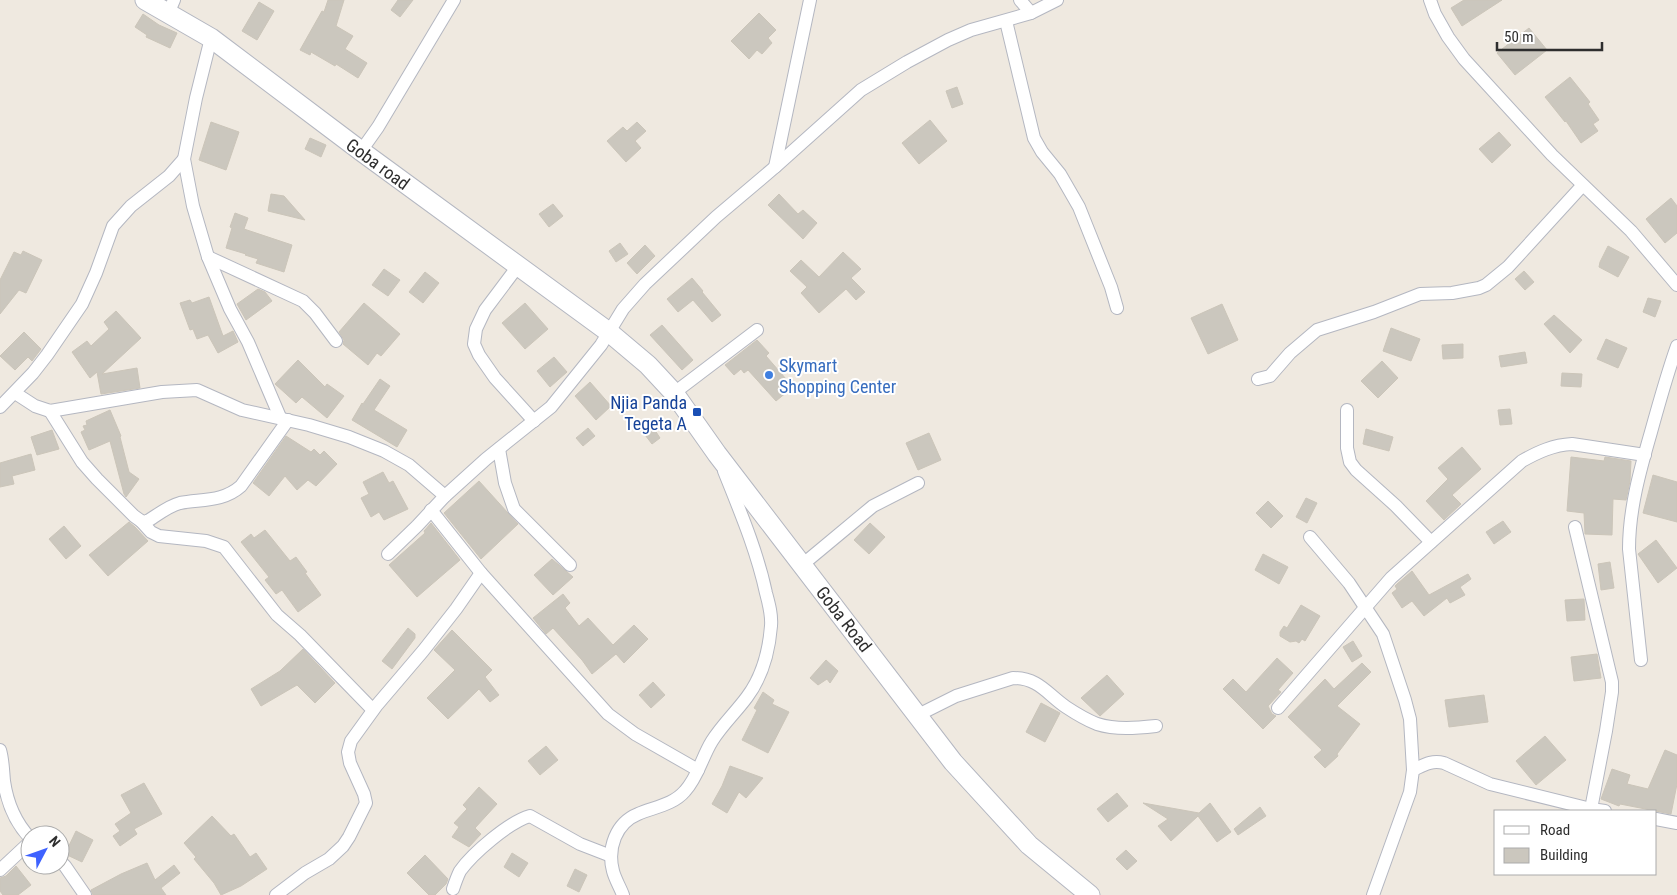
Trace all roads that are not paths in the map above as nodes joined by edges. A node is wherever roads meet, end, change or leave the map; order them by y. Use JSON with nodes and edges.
{"nodes":[{"id":1,"x":144,"y":0,"type":"edge"},
{"id":2,"x":454,"y":0,"type":"edge"},
{"id":3,"x":810,"y":0,"type":"edge"},
{"id":4,"x":1020,"y":0,"type":"edge"},
{"id":5,"x":1057,"y":0,"type":"edge"},
{"id":6,"x":1430,"y":0,"type":"edge"},
{"id":7,"x":171,"y":7,"type":"edge"},
{"id":8,"x":1031,"y":13,"type":"junction"},
{"id":9,"x":1006,"y":20,"type":"junction"},
{"id":10,"x":211,"y":38,"type":"junction"},
{"id":11,"x":361,"y":151,"type":"junction"},
{"id":12,"x":184,"y":159,"type":"junction"},
{"id":13,"x":776,"y":167,"type":"junction"},
{"id":14,"x":1582,"y":186,"type":"junction"},
{"id":15,"x":208,"y":257,"type":"junction"},
{"id":16,"x":518,"y":266,"type":"junction"},
{"id":17,"x":1677,"y":285,"type":"edge"},
{"id":18,"x":1117,"y":308,"type":"dead end"},
{"id":19,"x":757,"y":330,"type":"dead end"},
{"id":20,"x":610,"y":333,"type":"junction"},
{"id":21,"x":336,"y":341,"type":"dead end"},
{"id":22,"x":1677,"y":346,"type":"edge"},
{"id":23,"x":1258,"y":379,"type":"dead end"},
{"id":24,"x":15,"y":393,"type":"junction"},
{"id":25,"x":674,"y":393,"type":"junction"},
{"id":26,"x":0,"y":408,"type":"edge"},
{"id":27,"x":1347,"y":410,"type":"dead end"},
{"id":28,"x":50,"y":411,"type":"junction"},
{"id":29,"x":284,"y":418,"type":"junction"},
{"id":30,"x":534,"y":422,"type":"junction"},
{"id":31,"x":499,"y":449,"type":"junction"},
{"id":32,"x":717,"y":454,"type":"junction"},
{"id":33,"x":1644,"y":455,"type":"junction"},
{"id":34,"x":918,"y":483,"type":"dead end"},
{"id":35,"x":446,"y":496,"type":"junction"},
{"id":36,"x":431,"y":510,"type":"junction"},
{"id":37,"x":140,"y":521,"type":"junction"},
{"id":38,"x":1575,"y":527,"type":"dead end"},
{"id":39,"x":1310,"y":538,"type":"dead end"},
{"id":40,"x":1431,"y":542,"type":"junction"},
{"id":41,"x":388,"y":554,"type":"dead end"},
{"id":42,"x":570,"y":565,"type":"dead end"},
{"id":43,"x":802,"y":565,"type":"junction"},
{"id":44,"x":481,"y":573,"type":"junction"},
{"id":45,"x":1365,"y":606,"type":"junction"},
{"id":46,"x":1641,"y":660,"type":"dead end"},
{"id":47,"x":1278,"y":708,"type":"dead end"},
{"id":48,"x":373,"y":710,"type":"junction"},
{"id":49,"x":918,"y":715,"type":"junction"},
{"id":50,"x":1156,"y":726,"type":"dead end"},
{"id":51,"x":0,"y":750,"type":"edge"},
{"id":52,"x":698,"y":770,"type":"junction"},
{"id":53,"x":1413,"y":770,"type":"junction"},
{"id":54,"x":1591,"y":809,"type":"junction"},
{"id":55,"x":1598,"y":810,"type":"edge"},
{"id":56,"x":1657,"y":819,"type":"edge"},
{"id":57,"x":1677,"y":823,"type":"edge"},
{"id":58,"x":20,"y":825,"type":"edge"},
{"id":59,"x":20,"y":851,"type":"edge"},
{"id":60,"x":611,"y":856,"type":"junction"},
{"id":61,"x":0,"y":870,"type":"edge"},
{"id":62,"x":70,"y":873,"type":"edge"},
{"id":63,"x":454,"y":889,"type":"dead end"},
{"id":64,"x":85,"y":895,"type":"edge"},
{"id":65,"x":276,"y":895,"type":"edge"},
{"id":66,"x":623,"y":895,"type":"edge"},
{"id":67,"x":1090,"y":895,"type":"edge"},
{"id":68,"x":1373,"y":895,"type":"edge"}],
"edges":[{"from":1,"to":7,"type":"main road","name":"Goba road"},
{"from":2,"to":11,"type":"street"},
{"from":3,"to":13,"type":"street"},
{"from":4,"to":8,"type":"street"},
{"from":5,"to":8,"type":"street"},
{"from":6,"to":14,"type":"street"},
{"from":7,"to":10,"type":"main road","name":"Goba road"},
{"from":8,"to":9,"type":"street"},
{"from":9,"to":13,"type":"street"},
{"from":9,"to":18,"type":"street"},
{"from":10,"to":11,"type":"main road","name":"Goba road"},
{"from":10,"to":12,"type":"street"},
{"from":11,"to":16,"type":"main road","name":"Goba road"},
{"from":12,"to":15,"type":"street"},
{"from":12,"to":24,"type":"street"},
{"from":13,"to":20,"type":"street"},
{"from":14,"to":17,"type":"street"},
{"from":14,"to":23,"type":"street"},
{"from":15,"to":21,"type":"street"},
{"from":15,"to":29,"type":"street"},
{"from":16,"to":20,"type":"main road","name":"Goba road"},
{"from":16,"to":30,"type":"street"},
{"from":19,"to":25,"type":"street"},
{"from":20,"to":25,"type":"main road","name":"Goba Road"},
{"from":20,"to":30,"type":"street"},
{"from":22,"to":33,"type":"street"},
{"from":24,"to":26,"type":"street"},
{"from":24,"to":28,"type":"street"},
{"from":25,"to":32,"type":"main road","name":"Goba Road"},
{"from":27,"to":40,"type":"street"},
{"from":28,"to":29,"type":"street"},
{"from":28,"to":37,"type":"street"},
{"from":29,"to":35,"type":"street"},
{"from":29,"to":37,"type":"street"},
{"from":30,"to":31,"type":"street"},
{"from":31,"to":35,"type":"street"},
{"from":31,"to":42,"type":"street"},
{"from":32,"to":43,"type":"main road","name":"Goba Road"},
{"from":32,"to":52,"type":"street"},
{"from":33,"to":40,"type":"street"},
{"from":33,"to":46,"type":"street"},
{"from":34,"to":43,"type":"street"},
{"from":35,"to":36,"type":"street"},
{"from":36,"to":41,"type":"street"},
{"from":36,"to":44,"type":"street"},
{"from":37,"to":48,"type":"street"},
{"from":38,"to":54,"type":"street"},
{"from":39,"to":45,"type":"street"},
{"from":40,"to":45,"type":"street"},
{"from":43,"to":49,"type":"main road","name":"Goba Road"},
{"from":44,"to":48,"type":"street"},
{"from":44,"to":52,"type":"street"},
{"from":45,"to":47,"type":"street"},
{"from":45,"to":53,"type":"street"},
{"from":48,"to":65,"type":"street"},
{"from":49,"to":50,"type":"street"},
{"from":49,"to":67,"type":"main road","name":"Goba Road"},
{"from":51,"to":58,"type":"street"},
{"from":52,"to":60,"type":"street"},
{"from":53,"to":54,"type":"street"},
{"from":53,"to":68,"type":"street"},
{"from":54,"to":55,"type":"street"},
{"from":56,"to":57,"type":"street"},
{"from":59,"to":61,"type":"street"},
{"from":60,"to":63,"type":"street"},
{"from":60,"to":66,"type":"street"},
{"from":62,"to":64,"type":"street"}]}
